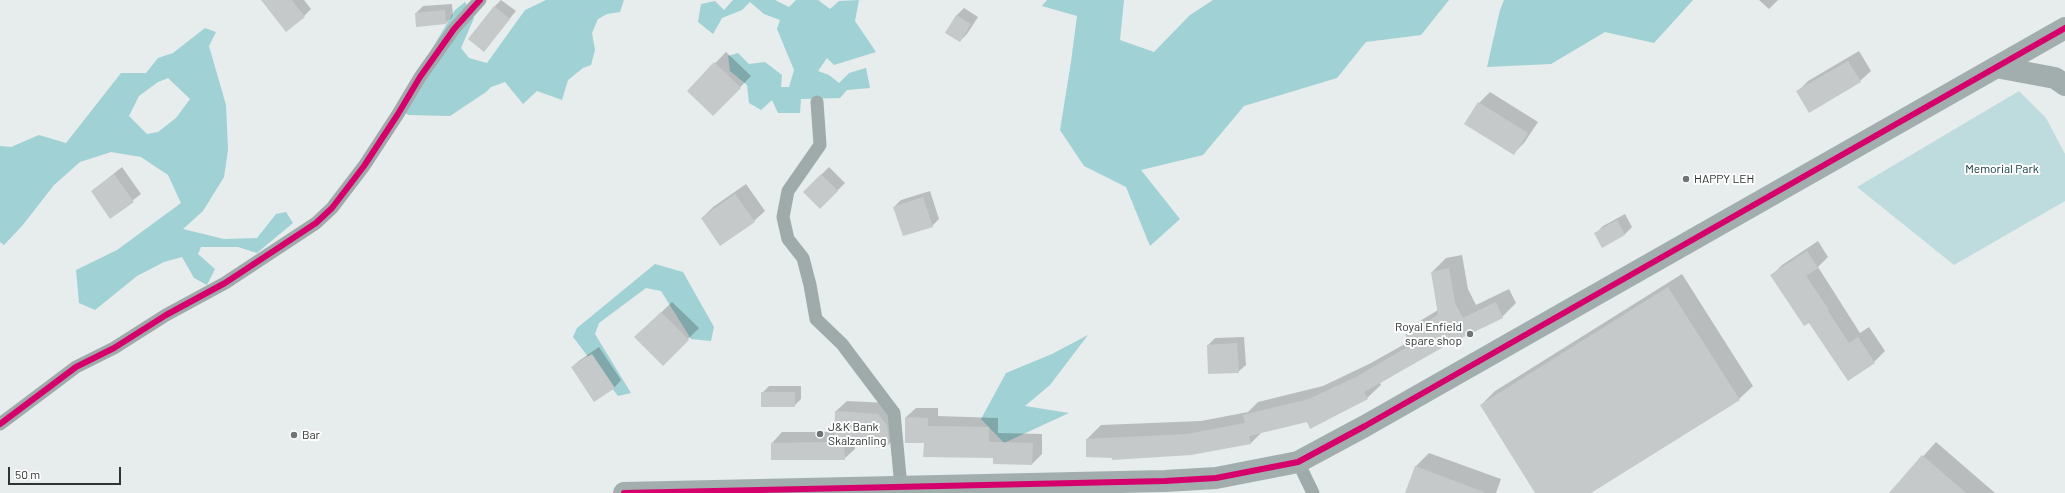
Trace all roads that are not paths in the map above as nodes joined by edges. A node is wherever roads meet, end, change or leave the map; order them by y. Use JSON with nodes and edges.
{"nodes":[{"id":1,"x":480,"y":0,"type":"edge"},
{"id":2,"x":2065,"y":28,"type":"edge"},
{"id":3,"x":1996,"y":67,"type":"junction"},
{"id":4,"x":2065,"y":86,"type":"edge"},
{"id":5,"x":817,"y":102,"type":"dead end"},
{"id":6,"x":0,"y":424,"type":"edge"},
{"id":7,"x":1298,"y":462,"type":"junction"},
{"id":8,"x":901,"y":487,"type":"junction"},
{"id":9,"x":1095,"y":488,"type":"edge"},
{"id":10,"x":846,"y":491,"type":"edge"},
{"id":11,"x":624,"y":493,"type":"edge"},
{"id":12,"x":1313,"y":493,"type":"edge"}],
"edges":[{"from":1,"to":6,"type":"street"},
{"from":2,"to":3,"type":"highway"},
{"from":3,"to":4,"type":"highway"},
{"from":3,"to":7,"type":"highway"},
{"from":5,"to":8,"type":"street"},
{"from":7,"to":9,"type":"highway"},
{"from":7,"to":12,"type":"street"},
{"from":8,"to":9,"type":"highway"},
{"from":8,"to":10,"type":"highway"},
{"from":10,"to":11,"type":"highway"}]}
